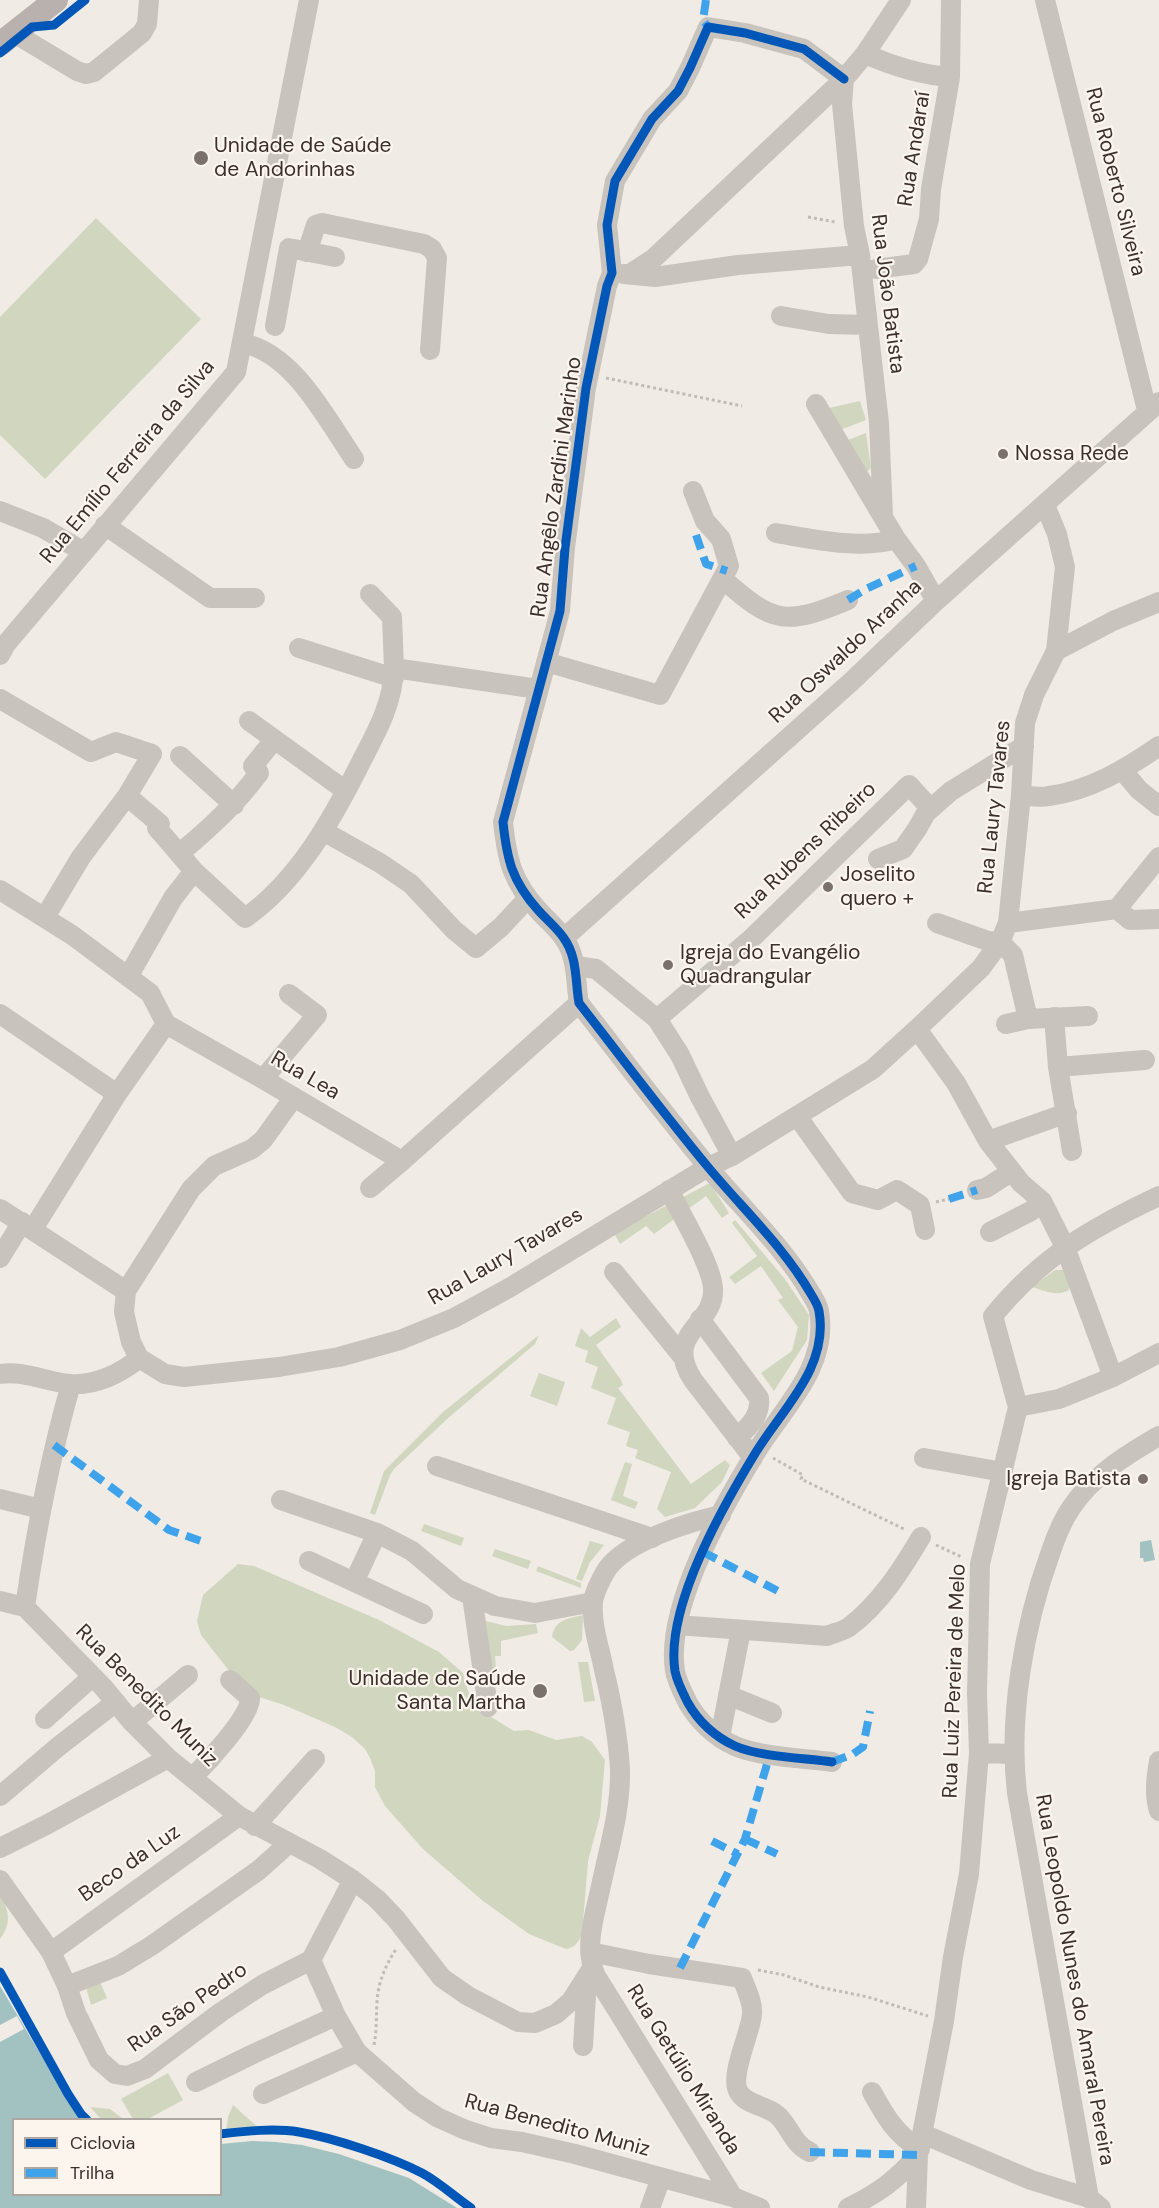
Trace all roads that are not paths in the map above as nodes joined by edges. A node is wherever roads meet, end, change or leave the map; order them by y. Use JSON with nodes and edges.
{"nodes":[{"id":1,"x":56,"y":0,"type":"edge"},
{"id":2,"x":149,"y":0,"type":"edge"},
{"id":3,"x":309,"y":0,"type":"edge"},
{"id":4,"x":901,"y":0,"type":"edge"},
{"id":5,"x":951,"y":0,"type":"edge"},
{"id":6,"x":1046,"y":0,"type":"edge"},
{"id":7,"x":7,"y":38,"type":"edge"},
{"id":8,"x":865,"y":54,"type":"junction"},
{"id":9,"x":950,"y":77,"type":"junction"},
{"id":10,"x":844,"y":79,"type":"junction"},
{"id":11,"x":262,"y":243,"type":"junction"},
{"id":12,"x":298,"y":250,"type":"junction"},
{"id":13,"x":860,"y":255,"type":"junction"},
{"id":14,"x":335,"y":257,"type":"dead end"},
{"id":15,"x":876,"y":269,"type":"dead end"},
{"id":16,"x":621,"y":274,"type":"junction"},
{"id":17,"x":781,"y":316,"type":"dead end"},
{"id":18,"x":275,"y":326,"type":"dead end"},
{"id":19,"x":867,"y":326,"type":"junction"},
{"id":20,"x":243,"y":343,"type":"junction"},
{"id":21,"x":430,"y":350,"type":"dead end"},
{"id":22,"x":816,"y":404,"type":"dead end"},
{"id":23,"x":1153,"y":406,"type":"edge"},
{"id":24,"x":354,"y":459,"type":"dead end"},
{"id":25,"x":693,"y":491,"type":"dead end"},
{"id":26,"x":1045,"y":506,"type":"junction"},
{"id":27,"x":0,"y":511,"type":"edge"},
{"id":28,"x":883,"y":516,"type":"junction"},
{"id":29,"x":105,"y":525,"type":"junction"},
{"id":30,"x":776,"y":533,"type":"dead end"},
{"id":31,"x":896,"y":539,"type":"junction"},
{"id":32,"x":84,"y":552,"type":"junction"},
{"id":33,"x":723,"y":579,"type":"junction"},
{"id":34,"x":370,"y":594,"type":"dead end"},
{"id":35,"x":255,"y":598,"type":"dead end"},
{"id":36,"x":848,"y":600,"type":"dead end"},
{"id":37,"x":936,"y":601,"type":"junction"},
{"id":38,"x":1159,"y":602,"type":"edge"},
{"id":39,"x":2,"y":646,"type":"edge"},
{"id":40,"x":299,"y":648,"type":"dead end"},
{"id":41,"x":1056,"y":651,"type":"junction"},
{"id":42,"x":546,"y":662,"type":"junction"},
{"id":43,"x":394,"y":673,"type":"junction"},
{"id":44,"x":538,"y":689,"type":"junction"},
{"id":45,"x":0,"y":699,"type":"edge"},
{"id":46,"x":249,"y":721,"type":"dead end"},
{"id":47,"x":274,"y":740,"type":"junction"},
{"id":48,"x":1024,"y":746,"type":"junction"},
{"id":49,"x":1159,"y":746,"type":"edge"},
{"id":50,"x":180,"y":756,"type":"dead end"},
{"id":51,"x":1122,"y":770,"type":"junction"},
{"id":52,"x":346,"y":791,"type":"junction"},
{"id":53,"x":1021,"y":795,"type":"junction"},
{"id":54,"x":127,"y":796,"type":"junction"},
{"id":55,"x":234,"y":805,"type":"junction"},
{"id":56,"x":1159,"y":806,"type":"edge"},
{"id":57,"x":930,"y":808,"type":"junction"},
{"id":58,"x":323,"y":831,"type":"junction"},
{"id":59,"x":180,"y":853,"type":"junction"},
{"id":60,"x":1159,"y":857,"type":"edge"},
{"id":61,"x":878,"y":860,"type":"dead end"},
{"id":62,"x":194,"y":872,"type":"junction"},
{"id":63,"x":0,"y":890,"type":"edge"},
{"id":64,"x":532,"y":903,"type":"junction"},
{"id":65,"x":1117,"y":909,"type":"junction"},
{"id":66,"x":45,"y":917,"type":"junction"},
{"id":67,"x":1159,"y":919,"type":"edge"},
{"id":68,"x":937,"y":923,"type":"dead end"},
{"id":69,"x":1008,"y":923,"type":"junction"},
{"id":70,"x":564,"y":938,"type":"junction"},
{"id":71,"x":1000,"y":942,"type":"junction"},
{"id":72,"x":576,"y":966,"type":"junction"},
{"id":73,"x":128,"y":977,"type":"junction"},
{"id":74,"x":289,"y":994,"type":"dead end"},
{"id":75,"x":579,"y":1004,"type":"junction"},
{"id":76,"x":0,"y":1014,"type":"edge"},
{"id":77,"x":1088,"y":1016,"type":"dead end"},
{"id":78,"x":1054,"y":1017,"type":"junction"},
{"id":79,"x":657,"y":1019,"type":"junction"},
{"id":80,"x":1028,"y":1019,"type":"junction"},
{"id":81,"x":166,"y":1024,"type":"junction"},
{"id":82,"x":1006,"y":1024,"type":"dead end"},
{"id":83,"x":917,"y":1029,"type":"junction"},
{"id":84,"x":1145,"y":1060,"type":"dead end"},
{"id":85,"x":1058,"y":1067,"type":"junction"},
{"id":86,"x":263,"y":1079,"type":"junction"},
{"id":87,"x":117,"y":1094,"type":"junction"},
{"id":88,"x":294,"y":1097,"type":"junction"},
{"id":89,"x":1066,"y":1113,"type":"junction"},
{"id":90,"x":797,"y":1116,"type":"junction"},
{"id":91,"x":988,"y":1141,"type":"junction"},
{"id":92,"x":1072,"y":1151,"type":"dead end"},
{"id":93,"x":732,"y":1156,"type":"junction"},
{"id":94,"x":402,"y":1161,"type":"junction"},
{"id":95,"x":708,"y":1167,"type":"junction"},
{"id":96,"x":1011,"y":1172,"type":"junction"},
{"id":97,"x":370,"y":1188,"type":"dead end"},
{"id":98,"x":669,"y":1190,"type":"junction"},
{"id":99,"x":977,"y":1190,"type":"dead end"},
{"id":100,"x":1159,"y":1196,"type":"edge"},
{"id":101,"x":1042,"y":1201,"type":"junction"},
{"id":102,"x":0,"y":1209,"type":"edge"},
{"id":103,"x":27,"y":1226,"type":"junction"},
{"id":104,"x":925,"y":1230,"type":"dead end"},
{"id":105,"x":990,"y":1232,"type":"dead end"},
{"id":106,"x":1065,"y":1247,"type":"junction"},
{"id":107,"x":0,"y":1258,"type":"edge"},
{"id":108,"x":614,"y":1272,"type":"dead end"},
{"id":109,"x":126,"y":1291,"type":"junction"},
{"id":110,"x":700,"y":1319,"type":"junction"},
{"id":111,"x":1159,"y":1353,"type":"edge"},
{"id":112,"x":682,"y":1356,"type":"junction"},
{"id":113,"x":140,"y":1358,"type":"junction"},
{"id":114,"x":0,"y":1374,"type":"edge"},
{"id":115,"x":1113,"y":1377,"type":"junction"},
{"id":116,"x":71,"y":1384,"type":"junction"},
{"id":117,"x":1018,"y":1407,"type":"junction"},
{"id":118,"x":1159,"y":1437,"type":"edge"},
{"id":119,"x":737,"y":1438,"type":"junction"},
{"id":120,"x":755,"y":1454,"type":"junction"},
{"id":121,"x":924,"y":1458,"type":"dead end"},
{"id":122,"x":437,"y":1466,"type":"dead end"},
{"id":123,"x":1002,"y":1472,"type":"junction"},
{"id":124,"x":0,"y":1499,"type":"edge"},
{"id":125,"x":281,"y":1500,"type":"dead end"},
{"id":126,"x":41,"y":1509,"type":"junction"},
{"id":127,"x":722,"y":1515,"type":"junction"},
{"id":128,"x":376,"y":1533,"type":"junction"},
{"id":129,"x":652,"y":1538,"type":"junction"},
{"id":130,"x":921,"y":1538,"type":"road end"},
{"id":131,"x":309,"y":1561,"type":"dead end"},
{"id":132,"x":354,"y":1582,"type":"junction"},
{"id":133,"x":472,"y":1596,"type":"junction"},
{"id":134,"x":0,"y":1601,"type":"edge"},
{"id":135,"x":593,"y":1602,"type":"junction"},
{"id":136,"x":25,"y":1607,"type":"junction"},
{"id":137,"x":423,"y":1614,"type":"dead end"},
{"id":138,"x":677,"y":1625,"type":"junction"},
{"id":139,"x":741,"y":1630,"type":"junction"},
{"id":140,"x":188,"y":1675,"type":"dead end"},
{"id":141,"x":92,"y":1677,"type":"junction"},
{"id":142,"x":230,"y":1680,"type":"dead end"},
{"id":143,"x":728,"y":1695,"type":"junction"},
{"id":144,"x":116,"y":1702,"type":"junction"},
{"id":145,"x":488,"y":1707,"type":"dead end"},
{"id":146,"x":772,"y":1713,"type":"dead end"},
{"id":147,"x":45,"y":1719,"type":"dead end"},
{"id":148,"x":132,"y":1722,"type":"junction"},
{"id":149,"x":720,"y":1737,"type":"junction"},
{"id":150,"x":979,"y":1753,"type":"junction"},
{"id":151,"x":1014,"y":1754,"type":"junction"},
{"id":152,"x":168,"y":1758,"type":"junction"},
{"id":153,"x":315,"y":1759,"type":"dead end"},
{"id":154,"x":1159,"y":1761,"type":"edge"},
{"id":155,"x":832,"y":1762,"type":"dead end"},
{"id":156,"x":192,"y":1778,"type":"junction"},
{"id":157,"x":0,"y":1796,"type":"edge"},
{"id":158,"x":1159,"y":1812,"type":"edge"},
{"id":159,"x":247,"y":1821,"type":"junction"},
{"id":160,"x":290,"y":1843,"type":"junction"},
{"id":161,"x":0,"y":1848,"type":"edge"},
{"id":162,"x":0,"y":1880,"type":"edge"},
{"id":163,"x":353,"y":1880,"type":"junction"},
{"id":164,"x":51,"y":1952,"type":"junction"},
{"id":165,"x":310,"y":1960,"type":"junction"},
{"id":166,"x":590,"y":1966,"type":"junction"},
{"id":167,"x":67,"y":1986,"type":"junction"},
{"id":168,"x":336,"y":2016,"type":"junction"},
{"id":169,"x":583,"y":2046,"type":"dead end"},
{"id":170,"x":362,"y":2056,"type":"junction"},
{"id":171,"x":196,"y":2082,"type":"dead end"},
{"id":172,"x":872,"y":2092,"type":"dead end"},
{"id":173,"x":263,"y":2094,"type":"dead end"},
{"id":174,"x":920,"y":2146,"type":"junction"},
{"id":175,"x":810,"y":2151,"type":"dead end"},
{"id":176,"x":661,"y":2178,"type":"junction"},
{"id":177,"x":733,"y":2197,"type":"junction"},
{"id":178,"x":1095,"y":2203,"type":"edge"},
{"id":179,"x":650,"y":2208,"type":"edge"},
{"id":180,"x":760,"y":2208,"type":"edge"},
{"id":181,"x":848,"y":2208,"type":"edge"},
{"id":182,"x":916,"y":2208,"type":"edge"}],
"edges":[{"from":1,"to":7,"type":"main road"},
{"from":2,"to":7,"type":"street"},
{"from":3,"to":11,"type":"street","name":"Rua Emílio Ferreira da Silva"},
{"from":4,"to":8,"type":"street"},
{"from":5,"to":9,"type":"street","name":"Rua Andaraí"},
{"from":6,"to":23,"type":"street","name":"Rua Roberto Silveira"},
{"from":8,"to":9,"type":"street"},
{"from":8,"to":10,"type":"street"},
{"from":9,"to":15,"type":"street","name":"Rua Andaraí"},
{"from":10,"to":13,"type":"street","name":"Rua João Batista"},
{"from":10,"to":16,"type":"street"},
{"from":10,"to":16,"type":"street"},
{"from":11,"to":12,"type":"street"},
{"from":11,"to":20,"type":"street","name":"Rua Emílio Ferreira da Silva"},
{"from":12,"to":14,"type":"street"},
{"from":12,"to":18,"type":"street"},
{"from":12,"to":21,"type":"street"},
{"from":13,"to":16,"type":"street"},
{"from":13,"to":19,"type":"street","name":"Rua João Batista"},
{"from":16,"to":42,"type":"street","name":"Rua Angêlo Zardini Marinho"},
{"from":17,"to":19,"type":"street"},
{"from":19,"to":28,"type":"street","name":"Rua João Batista"},
{"from":20,"to":24,"type":"street"},
{"from":20,"to":29,"type":"street","name":"Rua Emílio Ferreira da Silva"},
{"from":22,"to":28,"type":"street"},
{"from":23,"to":26,"type":"street","name":"Rua Oswaldo Aranha"},
{"from":25,"to":33,"type":"street"},
{"from":26,"to":37,"type":"street","name":"Rua Oswaldo Aranha"},
{"from":26,"to":41,"type":"street","name":"Rua Laury Tavares"},
{"from":27,"to":32,"type":"street"},
{"from":28,"to":31,"type":"street"},
{"from":29,"to":32,"type":"street","name":"Rua Emílio Ferreira da Silva"},
{"from":29,"to":35,"type":"street"},
{"from":30,"to":31,"type":"street"},
{"from":31,"to":37,"type":"street"},
{"from":32,"to":39,"type":"street","name":"Rua Emílio Ferreira da Silva"},
{"from":33,"to":36,"type":"street"},
{"from":33,"to":42,"type":"street"},
{"from":34,"to":43,"type":"street"},
{"from":37,"to":70,"type":"street","name":"Rua Oswaldo Aranha"},
{"from":38,"to":41,"type":"street"},
{"from":40,"to":43,"type":"street"},
{"from":41,"to":48,"type":"street","name":"Rua Laury Tavares"},
{"from":42,"to":44,"type":"street","name":"Rua Angêlo Zardini Marinho"},
{"from":43,"to":44,"type":"street"},
{"from":43,"to":52,"type":"street"},
{"from":44,"to":64,"type":"street","name":"Rua Angêlo Zardini Marinho"},
{"from":45,"to":54,"type":"street"},
{"from":46,"to":47,"type":"street"},
{"from":47,"to":52,"type":"street"},
{"from":47,"to":55,"type":"street"},
{"from":48,"to":53,"type":"street","name":"Rua Laury Tavares"},
{"from":48,"to":57,"type":"street"},
{"from":49,"to":51,"type":"street"},
{"from":50,"to":55,"type":"street"},
{"from":51,"to":53,"type":"street"},
{"from":51,"to":56,"type":"street"},
{"from":52,"to":58,"type":"street"},
{"from":53,"to":69,"type":"street","name":"Rua Laury Tavares"},
{"from":54,"to":59,"type":"street"},
{"from":54,"to":66,"type":"street"},
{"from":55,"to":59,"type":"street"},
{"from":57,"to":61,"type":"street"},
{"from":57,"to":79,"type":"street","name":"Rua Rubens Ribeiro"},
{"from":58,"to":62,"type":"street"},
{"from":58,"to":64,"type":"street"},
{"from":59,"to":62,"type":"street"},
{"from":60,"to":65,"type":"street"},
{"from":62,"to":73,"type":"street"},
{"from":63,"to":66,"type":"street"},
{"from":64,"to":70,"type":"street","name":"Rua Angêlo Zardini Marinho"},
{"from":65,"to":67,"type":"street"},
{"from":65,"to":69,"type":"street"},
{"from":66,"to":73,"type":"street"},
{"from":68,"to":71,"type":"street"},
{"from":69,"to":71,"type":"street","name":"Rua Laury Tavares"},
{"from":70,"to":72,"type":"street"},
{"from":71,"to":80,"type":"street"},
{"from":71,"to":83,"type":"street","name":"Rua Laury Tavares"},
{"from":72,"to":75,"type":"street"},
{"from":72,"to":79,"type":"street"},
{"from":73,"to":81,"type":"street"},
{"from":74,"to":86,"type":"street"},
{"from":75,"to":94,"type":"street"},
{"from":75,"to":95,"type":"street"},
{"from":76,"to":87,"type":"street"},
{"from":77,"to":78,"type":"street"},
{"from":78,"to":80,"type":"street"},
{"from":78,"to":85,"type":"street"},
{"from":79,"to":93,"type":"street"},
{"from":80,"to":82,"type":"street"},
{"from":81,"to":86,"type":"street","name":"Rua Lea"},
{"from":81,"to":87,"type":"street"},
{"from":83,"to":90,"type":"street","name":"Rua Laury Tavares"},
{"from":83,"to":91,"type":"street"},
{"from":84,"to":85,"type":"street"},
{"from":85,"to":89,"type":"street"},
{"from":86,"to":88,"type":"street","name":"Rua Lea"},
{"from":87,"to":103,"type":"street"},
{"from":88,"to":94,"type":"street","name":"Rua Lea"},
{"from":88,"to":109,"type":"street"},
{"from":89,"to":91,"type":"street"},
{"from":89,"to":92,"type":"street"},
{"from":90,"to":93,"type":"street","name":"Rua Laury Tavares"},
{"from":90,"to":104,"type":"street"},
{"from":91,"to":96,"type":"street"},
{"from":93,"to":95,"type":"street","name":"Rua Laury Tavares"},
{"from":94,"to":97,"type":"street"},
{"from":95,"to":98,"type":"street","name":"Rua Laury Tavares"},
{"from":95,"to":120,"type":"street"},
{"from":96,"to":99,"type":"street"},
{"from":96,"to":101,"type":"street"},
{"from":98,"to":110,"type":"street"},
{"from":98,"to":113,"type":"street","name":"Rua Laury Tavares"},
{"from":100,"to":106,"type":"street","name":"Rua Luiz Pereira de Melo"},
{"from":101,"to":105,"type":"street"},
{"from":101,"to":106,"type":"street"},
{"from":102,"to":103,"type":"street"},
{"from":103,"to":107,"type":"street"},
{"from":103,"to":109,"type":"street"},
{"from":106,"to":115,"type":"street"},
{"from":106,"to":117,"type":"street","name":"Rua Luiz Pereira de Melo"},
{"from":108,"to":112,"type":"street"},
{"from":109,"to":113,"type":"street"},
{"from":110,"to":112,"type":"street"},
{"from":110,"to":119,"type":"street"},
{"from":111,"to":115,"type":"street"},
{"from":112,"to":119,"type":"street"},
{"from":113,"to":116,"type":"street"},
{"from":114,"to":116,"type":"street"},
{"from":115,"to":117,"type":"street"},
{"from":116,"to":126,"type":"street"},
{"from":117,"to":123,"type":"street","name":"Rua Luiz Pereira de Melo"},
{"from":118,"to":151,"type":"street","name":"Rua Leopoldo Nunes do Amaral Pereira"},
{"from":119,"to":120,"type":"street"},
{"from":120,"to":127,"type":"street"},
{"from":121,"to":123,"type":"street"},
{"from":122,"to":129,"type":"street"},
{"from":123,"to":150,"type":"street","name":"Rua Luiz Pereira de Melo"},
{"from":124,"to":126,"type":"street"},
{"from":125,"to":128,"type":"street"},
{"from":126,"to":136,"type":"street"},
{"from":127,"to":129,"type":"street"},
{"from":127,"to":138,"type":"street"},
{"from":128,"to":132,"type":"street"},
{"from":128,"to":133,"type":"street"},
{"from":129,"to":135,"type":"street"},
{"from":130,"to":139,"type":"street"},
{"from":131,"to":132,"type":"street"},
{"from":132,"to":137,"type":"street"},
{"from":133,"to":135,"type":"street"},
{"from":133,"to":145,"type":"street"},
{"from":134,"to":136,"type":"street"},
{"from":135,"to":166,"type":"street"},
{"from":136,"to":141,"type":"street","name":"Rua Benedito Muniz"},
{"from":138,"to":139,"type":"street"},
{"from":138,"to":149,"type":"street"},
{"from":139,"to":143,"type":"street"},
{"from":140,"to":148,"type":"street"},
{"from":141,"to":144,"type":"street","name":"Rua Benedito Muniz"},
{"from":141,"to":147,"type":"street"},
{"from":142,"to":156,"type":"street"},
{"from":143,"to":146,"type":"street"},
{"from":143,"to":149,"type":"street"},
{"from":144,"to":148,"type":"street","name":"Rua Benedito Muniz"},
{"from":144,"to":157,"type":"street"},
{"from":148,"to":152,"type":"street","name":"Rua Benedito Muniz"},
{"from":149,"to":155,"type":"street"},
{"from":150,"to":151,"type":"street"},
{"from":150,"to":174,"type":"street","name":"Rua Luiz Pereira de Melo"},
{"from":151,"to":178,"type":"street","name":"Rua Leopoldo Nunes do Amaral Pereira"},
{"from":152,"to":156,"type":"street","name":"Rua Benedito Muniz"},
{"from":152,"to":161,"type":"street"},
{"from":153,"to":159,"type":"street","name":"Beco da Luz"},
{"from":154,"to":158,"type":"street"},
{"from":156,"to":159,"type":"street","name":"Rua Benedito Muniz"},
{"from":159,"to":160,"type":"street","name":"Rua Benedito Muniz"},
{"from":159,"to":164,"type":"street","name":"Beco da Luz"},
{"from":160,"to":163,"type":"street","name":"Rua Benedito Muniz"},
{"from":160,"to":167,"type":"street"},
{"from":162,"to":164,"type":"street","name":"Rua São Pedro"},
{"from":163,"to":165,"type":"street"},
{"from":163,"to":166,"type":"street","name":"Rua Benedito Muniz"},
{"from":164,"to":167,"type":"street","name":"Rua São Pedro"},
{"from":165,"to":167,"type":"street","name":"Rua São Pedro"},
{"from":165,"to":168,"type":"street","name":"Rua Benedito Muniz"},
{"from":166,"to":169,"type":"street"},
{"from":166,"to":175,"type":"street"},
{"from":166,"to":177,"type":"street","name":"Rua Getúlio Miranda"},
{"from":168,"to":170,"type":"street","name":"Rua Benedito Muniz"},
{"from":168,"to":171,"type":"street"},
{"from":170,"to":173,"type":"street"},
{"from":170,"to":176,"type":"street","name":"Rua Benedito Muniz"},
{"from":172,"to":174,"type":"street"},
{"from":174,"to":178,"type":"street"},
{"from":174,"to":181,"type":"street"},
{"from":174,"to":182,"type":"street","name":"Rua Luiz Pereira de Melo"},
{"from":176,"to":177,"type":"street","name":"Rua Benedito Muniz"},
{"from":176,"to":179,"type":"street"},
{"from":177,"to":180,"type":"street","name":"Rua Benedito Muniz"}]}
